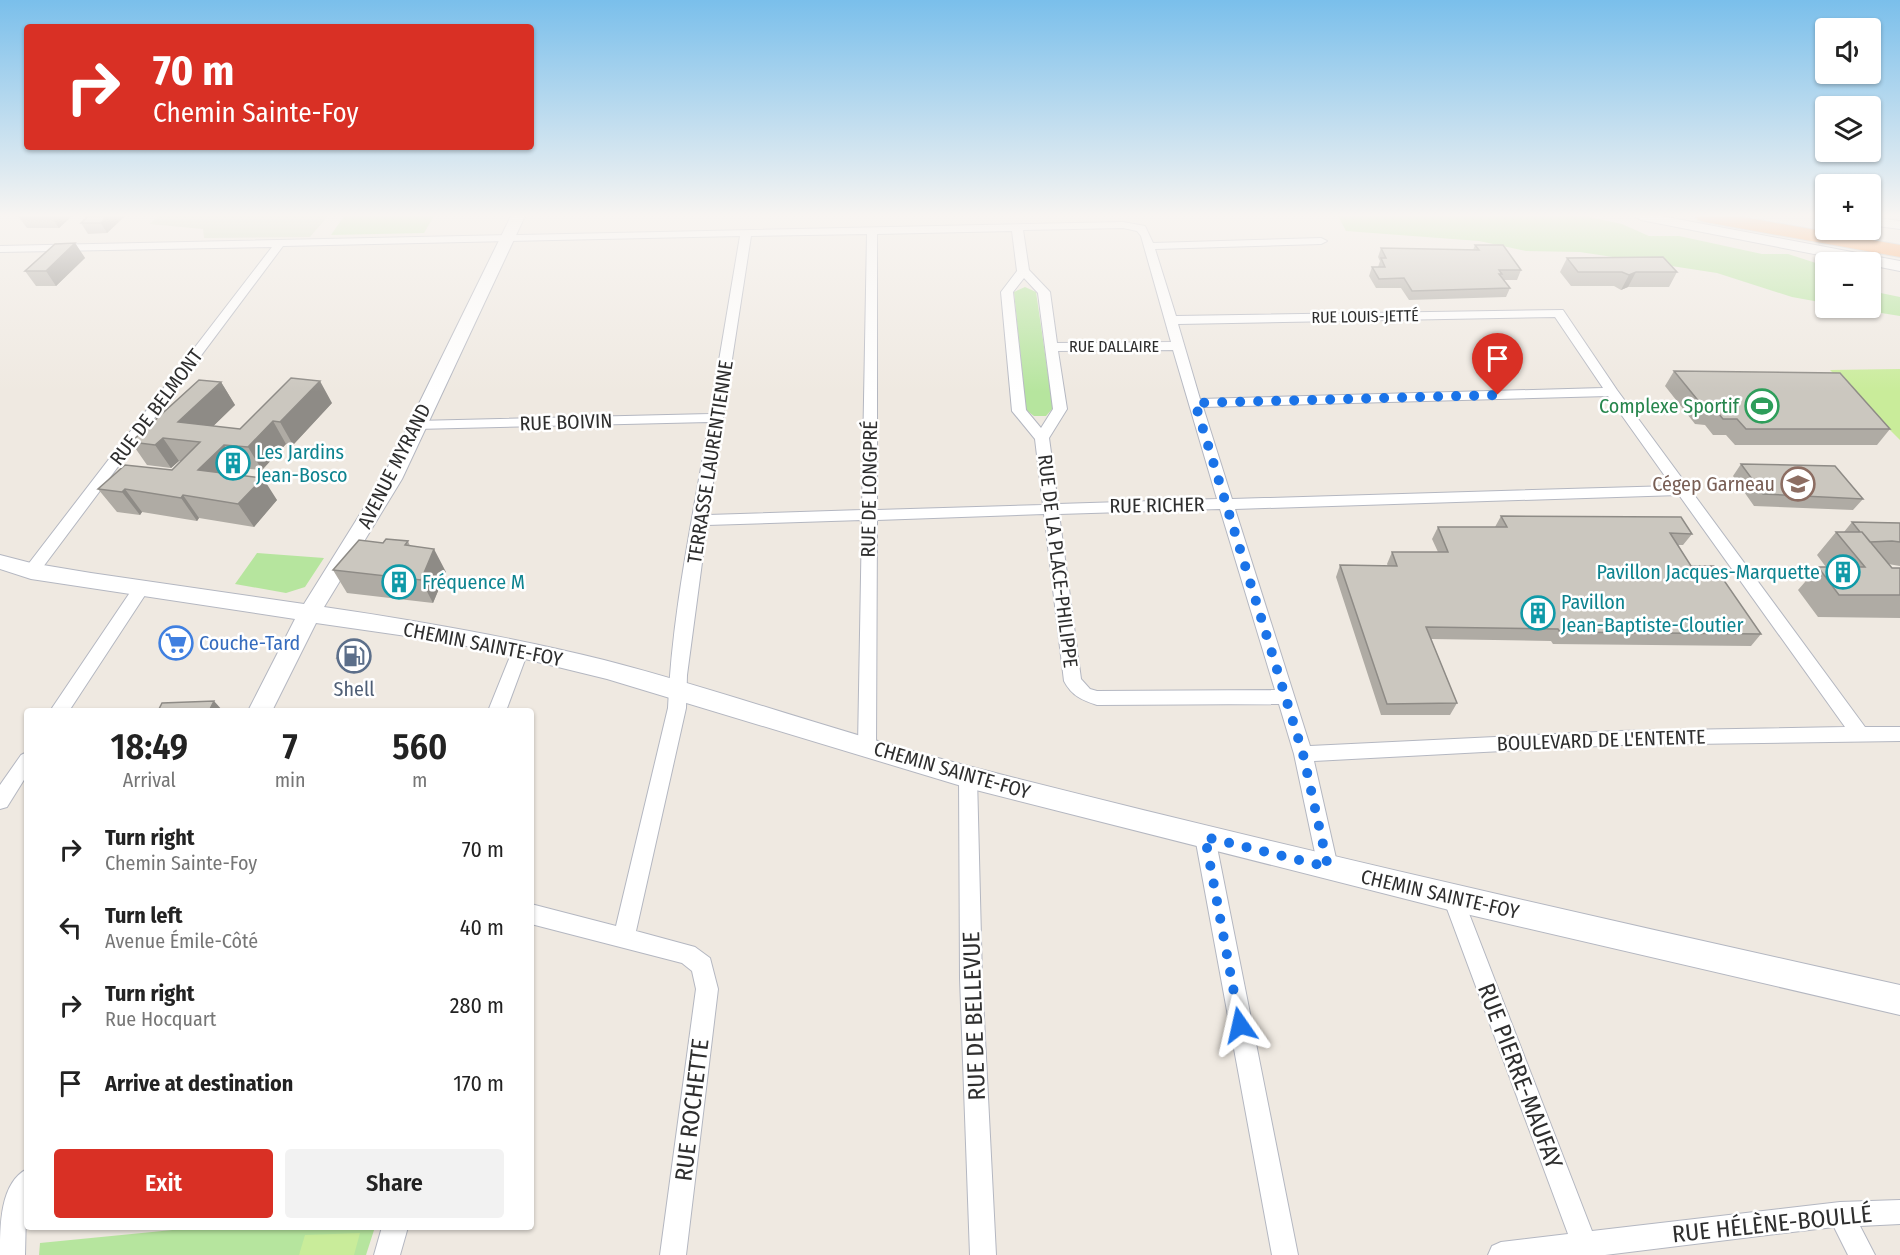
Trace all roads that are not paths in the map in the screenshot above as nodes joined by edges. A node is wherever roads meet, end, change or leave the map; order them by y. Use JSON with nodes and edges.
{"nodes":[{"id":1,"x":256,"y":275,"type":"edge"},
{"id":2,"x":489,"y":275,"type":"edge"},
{"id":3,"x":740,"y":275,"type":"edge"},
{"id":4,"x":872,"y":275,"type":"edge"},
{"id":5,"x":1020,"y":275,"type":"edge"},
{"id":6,"x":1027,"y":275,"type":"edge"},
{"id":7,"x":1157,"y":275,"type":"edge"},
{"id":8,"x":1171,"y":320,"type":"junction"},
{"id":9,"x":1178,"y":346,"type":"junction"},
{"id":10,"x":1051,"y":347,"type":"junction"},
{"id":11,"x":1612,"y":392,"type":"junction"},
{"id":12,"x":1195,"y":403,"type":"junction"},
{"id":13,"x":717,"y":418,"type":"junction"},
{"id":14,"x":416,"y":425,"type":"junction"},
{"id":15,"x":1042,"y":438,"type":"junction"},
{"id":16,"x":1684,"y":490,"type":"junction"},
{"id":17,"x":1227,"y":504,"type":"junction"},
{"id":18,"x":1051,"y":508,"type":"junction"},
{"id":19,"x":869,"y":514,"type":"junction"},
{"id":20,"x":701,"y":520,"type":"junction"},
{"id":21,"x":0,"y":562,"type":"edge"},
{"id":22,"x":31,"y":571,"type":"junction"},
{"id":23,"x":141,"y":589,"type":"junction"},
{"id":24,"x":309,"y":614,"type":"junction"},
{"id":25,"x":521,"y":649,"type":"junction"},
{"id":26,"x":678,"y":691,"type":"junction"},
{"id":27,"x":1285,"y":697,"type":"junction"},
{"id":28,"x":61,"y":708,"type":"edge"},
{"id":29,"x":262,"y":708,"type":"edge"},
{"id":30,"x":498,"y":708,"type":"edge"},
{"id":31,"x":1859,"y":733,"type":"junction"},
{"id":32,"x":1900,"y":734,"type":"edge"},
{"id":33,"x":867,"y":746,"type":"junction"},
{"id":34,"x":1303,"y":754,"type":"junction"},
{"id":35,"x":24,"y":765,"type":"edge"},
{"id":36,"x":968,"y":777,"type":"junction"},
{"id":37,"x":0,"y":801,"type":"edge"},
{"id":38,"x":1205,"y":837,"type":"junction"},
{"id":39,"x":1328,"y":867,"type":"junction"},
{"id":40,"x":1453,"y":898,"type":"junction"},
{"id":41,"x":534,"y":915,"type":"edge"},
{"id":42,"x":624,"y":938,"type":"junction"},
{"id":43,"x":1898,"y":1002,"type":"edge"},
{"id":44,"x":24,"y":1190,"type":"edge"},
{"id":45,"x":1900,"y":1212,"type":"edge"},
{"id":46,"x":1840,"y":1214,"type":"junction"},
{"id":47,"x":5,"y":1216,"type":"edge"},
{"id":48,"x":394,"y":1230,"type":"edge"},
{"id":49,"x":1586,"y":1250,"type":"edge"},
{"id":50,"x":8,"y":1255,"type":"edge"},
{"id":51,"x":387,"y":1255,"type":"edge"},
{"id":52,"x":673,"y":1255,"type":"edge"},
{"id":53,"x":983,"y":1255,"type":"edge"},
{"id":54,"x":1285,"y":1255,"type":"edge"},
{"id":55,"x":1501,"y":1255,"type":"edge"},
{"id":56,"x":1862,"y":1255,"type":"edge"}],
"edges":[{"from":1,"to":22,"type":"street","name":"RUE DE BELMONT"},
{"from":2,"to":14,"type":"main road","name":"AVENUE MYRAND"},
{"from":3,"to":13,"type":"street","name":"TERRASSE LAURENTIENNE"},
{"from":4,"to":19,"type":"street","name":"RUE DE LONGPRÉ"},
{"from":5,"to":15,"type":"street","name":"RUE DE LA PLACE-PHILIPPE"},
{"from":6,"to":10,"type":"street","name":"RUE DE LA PLACE-PHILIPPE"},
{"from":7,"to":8,"type":"street"},
{"from":8,"to":9,"type":"street"},
{"from":8,"to":11,"type":"street","name":"RUE LOUIS-JETTÉ"},
{"from":9,"to":10,"type":"street","name":"RUE DALLAIRE"},
{"from":9,"to":12,"type":"street"},
{"from":10,"to":15,"type":"street","name":"RUE DE LA PLACE-PHILIPPE"},
{"from":11,"to":12,"type":"street"},
{"from":11,"to":16,"type":"street"},
{"from":12,"to":17,"type":"street"},
{"from":13,"to":14,"type":"street","name":"RUE BOIVIN"},
{"from":13,"to":20,"type":"street","name":"TERRASSE LAURENTIENNE"},
{"from":14,"to":24,"type":"main road","name":"AVENUE MYRAND"},
{"from":15,"to":18,"type":"street","name":"RUE DE LA PLACE-PHILIPPE"},
{"from":16,"to":17,"type":"street","name":"RUE RICHER"},
{"from":16,"to":31,"type":"street"},
{"from":17,"to":18,"type":"street","name":"RUE RICHER"},
{"from":17,"to":27,"type":"street"},
{"from":18,"to":19,"type":"street","name":"RUE RICHER"},
{"from":18,"to":27,"type":"street","name":"RUE DE LA PLACE-PHILIPPE"},
{"from":19,"to":20,"type":"street","name":"RUE RICHER"},
{"from":19,"to":33,"type":"street","name":"RUE DE LONGPRÉ"},
{"from":20,"to":26,"type":"street","name":"TERRASSE LAURENTIENNE"},
{"from":21,"to":22,"type":"main road","name":"CHEMIN SAINTE-FOY"},
{"from":22,"to":23,"type":"main road","name":"CHEMIN SAINTE-FOY"},
{"from":23,"to":24,"type":"main road","name":"CHEMIN SAINTE-FOY"},
{"from":23,"to":28,"type":"street"},
{"from":24,"to":25,"type":"main road","name":"CHEMIN SAINTE-FOY"},
{"from":24,"to":29,"type":"main road","name":"AVENUE MYRAND"},
{"from":25,"to":26,"type":"main road","name":"CHEMIN SAINTE-FOY"},
{"from":25,"to":30,"type":"street"},
{"from":26,"to":33,"type":"main road","name":"CHEMIN SAINTE-FOY"},
{"from":26,"to":42,"type":"street"},
{"from":27,"to":34,"type":"street"},
{"from":31,"to":32,"type":"street","name":"BOULEVARD DE L'ENTENTE"},
{"from":31,"to":34,"type":"street","name":"BOULEVARD DE L'ENTENTE"},
{"from":33,"to":36,"type":"main road","name":"CHEMIN SAINTE-FOY"},
{"from":34,"to":39,"type":"street"},
{"from":35,"to":37,"type":"street"},
{"from":36,"to":38,"type":"main road","name":"CHEMIN SAINTE-FOY"},
{"from":36,"to":53,"type":"street","name":"RUE DE BELLEVUE"},
{"from":38,"to":39,"type":"main road","name":"CHEMIN SAINTE-FOY"},
{"from":38,"to":54,"type":"street"},
{"from":39,"to":40,"type":"main road","name":"CHEMIN SAINTE-FOY"},
{"from":40,"to":43,"type":"main road","name":"CHEMIN SAINTE-FOY"},
{"from":40,"to":49,"type":"street","name":"RUE PIERRE-MAUFAY"},
{"from":41,"to":42,"type":"street"},
{"from":42,"to":52,"type":"street","name":"RUE ROCHETTE"},
{"from":44,"to":47,"type":"main road"},
{"from":45,"to":46,"type":"street","name":"RUE HÉLÈNE-BOULLÉ"},
{"from":46,"to":49,"type":"street","name":"RUE HÉLÈNE-BOULLÉ"},
{"from":46,"to":56,"type":"street"},
{"from":47,"to":50,"type":"main road"},
{"from":48,"to":51,"type":"street"},
{"from":49,"to":55,"type":"street","name":"RUE HÉLÈNE-BOULLÉ"}]}
